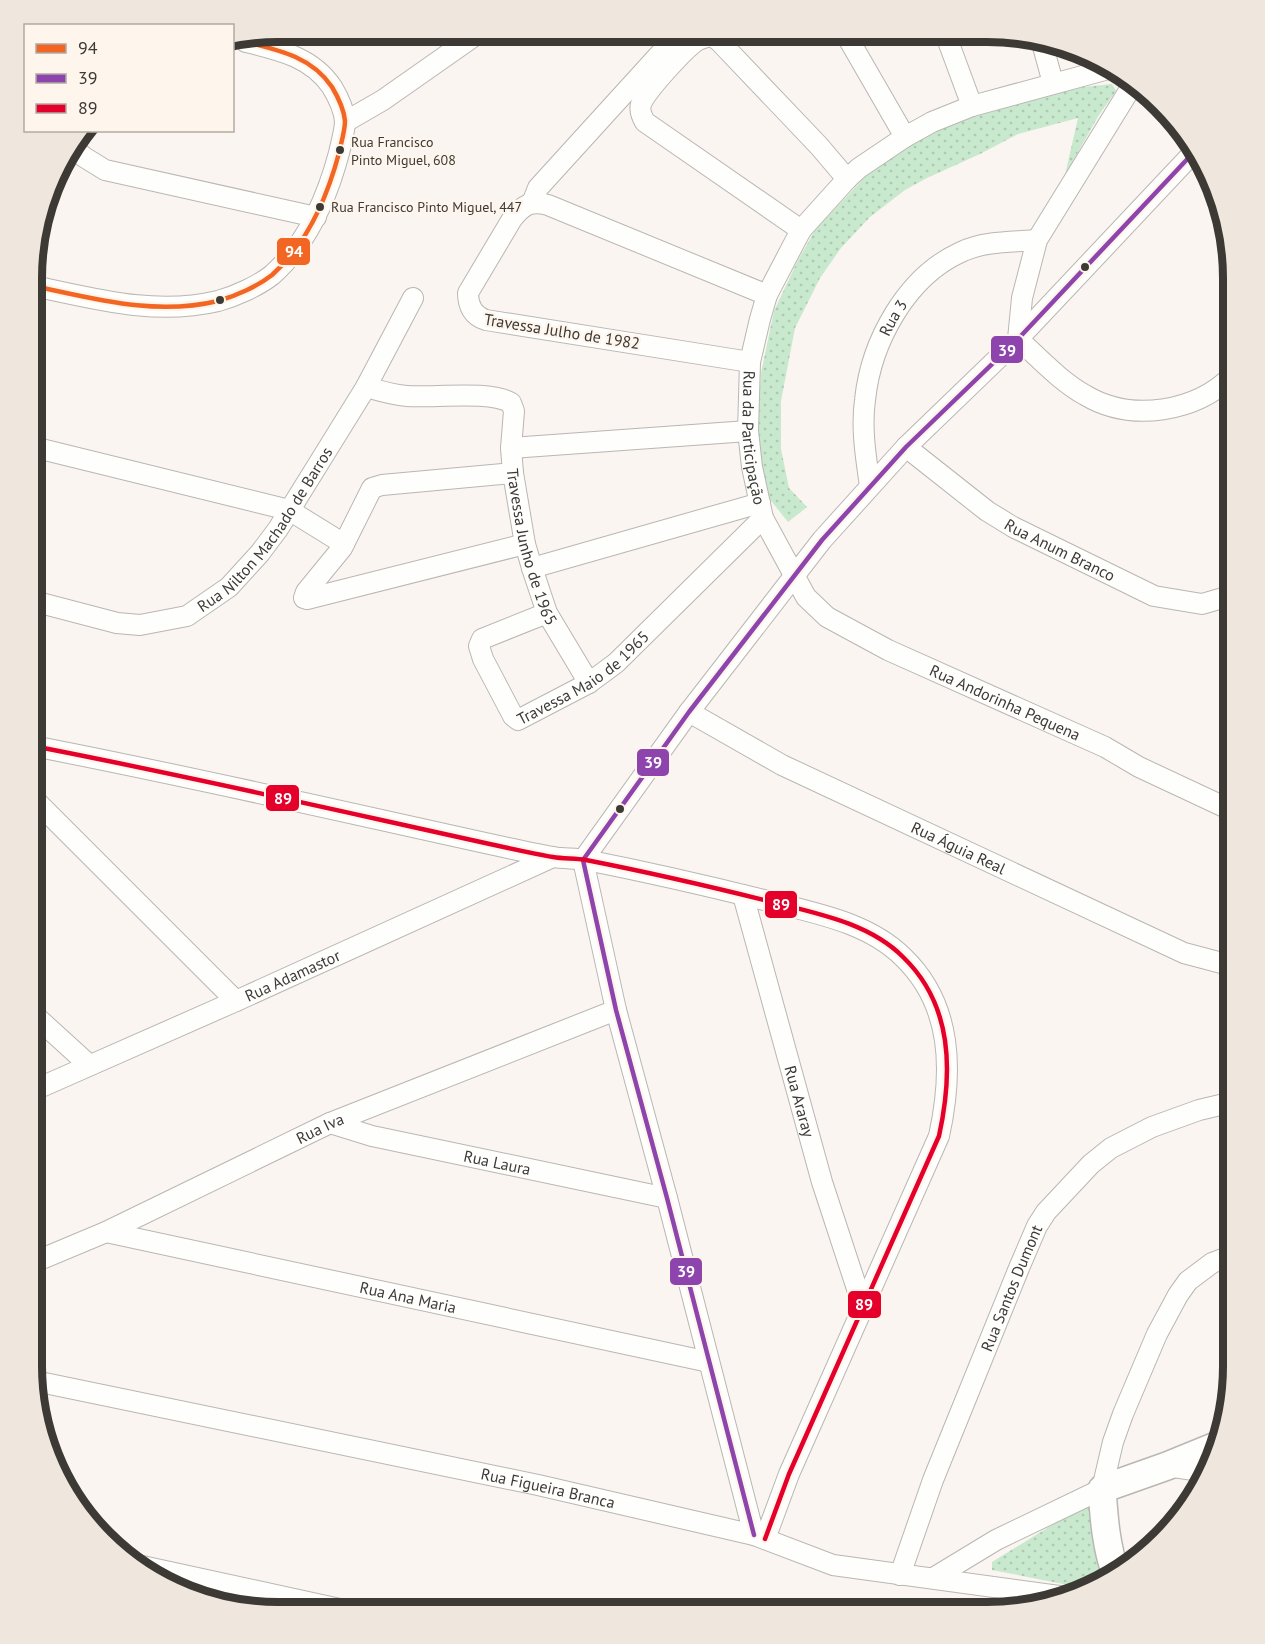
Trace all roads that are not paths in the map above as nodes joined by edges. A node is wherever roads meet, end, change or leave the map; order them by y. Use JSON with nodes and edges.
{"nodes":[{"id":1,"x":466,"y":42,"type":"edge"},
{"id":2,"x":671,"y":42,"type":"edge"},
{"id":3,"x":696,"y":42,"type":"edge"},
{"id":4,"x":721,"y":42,"type":"edge"},
{"id":5,"x":850,"y":42,"type":"edge"},
{"id":6,"x":948,"y":42,"type":"edge"},
{"id":7,"x":245,"y":44,"type":"edge"},
{"id":8,"x":1044,"y":49,"type":"edge"},
{"id":9,"x":1100,"y":71,"type":"edge"},
{"id":10,"x":1053,"y":83,"type":"junction"},
{"id":11,"x":1129,"y":90,"type":"edge"},
{"id":12,"x":972,"y":106,"type":"junction"},
{"id":13,"x":345,"y":122,"type":"junction"},
{"id":14,"x":905,"y":136,"type":"junction"},
{"id":15,"x":78,"y":153,"type":"edge"},
{"id":16,"x":1189,"y":157,"type":"edge"},
{"id":17,"x":847,"y":179,"type":"junction"},
{"id":18,"x":532,"y":203,"type":"junction"},
{"id":19,"x":316,"y":217,"type":"junction"},
{"id":20,"x":801,"y":230,"type":"junction"},
{"id":21,"x":1037,"y":240,"type":"junction"},
{"id":22,"x":42,"y":288,"type":"edge"},
{"id":23,"x":767,"y":295,"type":"junction"},
{"id":24,"x":413,"y":298,"type":"dead end"},
{"id":25,"x":1018,"y":339,"type":"junction"},
{"id":26,"x":750,"y":362,"type":"junction"},
{"id":27,"x":1223,"y":383,"type":"edge"},
{"id":28,"x":366,"y":387,"type":"junction"},
{"id":29,"x":748,"y":431,"type":"junction"},
{"id":30,"x":906,"y":447,"type":"junction"},
{"id":31,"x":511,"y":448,"type":"junction"},
{"id":32,"x":42,"y":449,"type":"edge"},
{"id":33,"x":513,"y":473,"type":"junction"},
{"id":34,"x":870,"y":486,"type":"junction"},
{"id":35,"x":289,"y":510,"type":"junction"},
{"id":36,"x":761,"y":510,"type":"junction"},
{"id":37,"x":344,"y":544,"type":"junction"},
{"id":38,"x":525,"y":544,"type":"junction"},
{"id":39,"x":532,"y":568,"type":"junction"},
{"id":40,"x":793,"y":575,"type":"junction"},
{"id":41,"x":1223,"y":598,"type":"edge"},
{"id":42,"x":42,"y":603,"type":"edge"},
{"id":43,"x":547,"y":614,"type":"junction"},
{"id":44,"x":589,"y":683,"type":"junction"},
{"id":45,"x":689,"y":712,"type":"junction"},
{"id":46,"x":42,"y":748,"type":"edge"},
{"id":47,"x":1223,"y":806,"type":"edge"},
{"id":48,"x":42,"y":807,"type":"edge"},
{"id":49,"x":553,"y":857,"type":"junction"},
{"id":50,"x":583,"y":860,"type":"junction"},
{"id":51,"x":743,"y":895,"type":"junction"},
{"id":52,"x":1223,"y":963,"type":"edge"},
{"id":53,"x":236,"y":1001,"type":"junction"},
{"id":54,"x":616,"y":1010,"type":"junction"},
{"id":55,"x":42,"y":1022,"type":"edge"},
{"id":56,"x":89,"y":1065,"type":"junction"},
{"id":57,"x":42,"y":1086,"type":"edge"},
{"id":58,"x":1223,"y":1104,"type":"edge"},
{"id":59,"x":330,"y":1123,"type":"junction"},
{"id":60,"x":668,"y":1198,"type":"junction"},
{"id":61,"x":106,"y":1232,"type":"junction"},
{"id":62,"x":42,"y":1259,"type":"edge"},
{"id":63,"x":1223,"y":1259,"type":"edge"},
{"id":64,"x":863,"y":1307,"type":"junction"},
{"id":65,"x":709,"y":1362,"type":"junction"},
{"id":66,"x":43,"y":1383,"type":"edge"},
{"id":67,"x":1207,"y":1450,"type":"edge"},
{"id":68,"x":1167,"y":1466,"type":"junction"},
{"id":69,"x":1199,"y":1471,"type":"edge"},
{"id":70,"x":1102,"y":1489,"type":"junction"},
{"id":71,"x":760,"y":1537,"type":"junction"},
{"id":72,"x":1113,"y":1565,"type":"edge"},
{"id":73,"x":160,"y":1570,"type":"edge"},
{"id":74,"x":900,"y":1575,"type":"junction"},
{"id":75,"x":936,"y":1577,"type":"junction"},
{"id":76,"x":1047,"y":1594,"type":"edge"},
{"id":77,"x":308,"y":1602,"type":"edge"}],
"edges":[{"from":1,"to":13,"type":"street"},
{"from":2,"to":18,"type":"street"},
{"from":3,"to":20,"type":"street"},
{"from":4,"to":17,"type":"street"},
{"from":5,"to":14,"type":"street"},
{"from":6,"to":12,"type":"street"},
{"from":7,"to":13,"type":"street"},
{"from":8,"to":10,"type":"street"},
{"from":9,"to":10,"type":"street","name":"Rua da Participação"},
{"from":10,"to":12,"type":"street","name":"Rua da Participação"},
{"from":11,"to":21,"type":"street"},
{"from":12,"to":14,"type":"street","name":"Rua da Participação"},
{"from":13,"to":19,"type":"street"},
{"from":14,"to":17,"type":"street","name":"Rua da Participação"},
{"from":15,"to":19,"type":"street"},
{"from":16,"to":25,"type":"street"},
{"from":17,"to":20,"type":"street","name":"Rua da Participação"},
{"from":18,"to":23,"type":"street"},
{"from":18,"to":26,"type":"street","name":"Travessa Julho de 1982"},
{"from":19,"to":22,"type":"street"},
{"from":20,"to":23,"type":"street","name":"Rua da Participação"},
{"from":21,"to":25,"type":"street"},
{"from":21,"to":34,"type":"street","name":"Rua 3"},
{"from":23,"to":26,"type":"street","name":"Rua da Participação"},
{"from":24,"to":28,"type":"street","name":"Rua Nilton Machado de Barros"},
{"from":25,"to":27,"type":"street"},
{"from":25,"to":30,"type":"street"},
{"from":26,"to":29,"type":"street","name":"Rua da Participação"},
{"from":28,"to":31,"type":"street","name":"Travessa Junho de 1965"},
{"from":28,"to":35,"type":"street","name":"Rua Nilton Machado de Barros"},
{"from":29,"to":31,"type":"street"},
{"from":29,"to":36,"type":"street","name":"Rua da Participação"},
{"from":30,"to":34,"type":"street"},
{"from":30,"to":41,"type":"street","name":"Rua Anum Branco"},
{"from":31,"to":33,"type":"street","name":"Travessa Junho de 1965"},
{"from":32,"to":35,"type":"street"},
{"from":33,"to":37,"type":"street"},
{"from":33,"to":38,"type":"street","name":"Travessa Junho de 1965"},
{"from":34,"to":40,"type":"street"},
{"from":35,"to":37,"type":"street"},
{"from":35,"to":42,"type":"street","name":"Rua Nilton Machado de Barros"},
{"from":36,"to":39,"type":"street"},
{"from":36,"to":40,"type":"street","name":"Rua da Participação"},
{"from":36,"to":44,"type":"street","name":"Travessa Maio de 1965"},
{"from":37,"to":38,"type":"street"},
{"from":38,"to":39,"type":"street","name":"Travessa Junho de 1965"},
{"from":39,"to":43,"type":"street","name":"Travessa Junho de 1965"},
{"from":40,"to":45,"type":"street"},
{"from":40,"to":47,"type":"street","name":"Rua Andorinha Pequena"},
{"from":43,"to":44,"type":"street","name":"Travessa Junho de 1965"},
{"from":43,"to":44,"type":"street","name":"Travessa Maio de 1965"},
{"from":45,"to":50,"type":"street"},
{"from":45,"to":52,"type":"street","name":"Rua Águia Real"},
{"from":46,"to":49,"type":"street"},
{"from":48,"to":53,"type":"street"},
{"from":49,"to":50,"type":"street"},
{"from":49,"to":53,"type":"street","name":"Rua Adamastor"},
{"from":50,"to":51,"type":"street"},
{"from":50,"to":54,"type":"street"},
{"from":51,"to":64,"type":"street","name":"Rua Araray"},
{"from":51,"to":64,"type":"street"},
{"from":53,"to":56,"type":"street","name":"Rua Adamastor"},
{"from":54,"to":59,"type":"street","name":"Rua Iva"},
{"from":54,"to":60,"type":"street"},
{"from":55,"to":56,"type":"street"},
{"from":56,"to":57,"type":"street","name":"Rua Adamastor"},
{"from":58,"to":74,"type":"street","name":"Rua Santos Dumont"},
{"from":59,"to":60,"type":"street","name":"Rua Laura"},
{"from":59,"to":61,"type":"street","name":"Rua Iva"},
{"from":60,"to":65,"type":"street"},
{"from":61,"to":62,"type":"street","name":"Rua Iva"},
{"from":61,"to":65,"type":"street","name":"Rua Ana Maria"},
{"from":63,"to":70,"type":"street"},
{"from":64,"to":71,"type":"street"},
{"from":65,"to":71,"type":"street"},
{"from":66,"to":71,"type":"street","name":"Rua Figueira Branca"},
{"from":67,"to":68,"type":"street"},
{"from":68,"to":69,"type":"street"},
{"from":68,"to":70,"type":"street"},
{"from":70,"to":72,"type":"street"},
{"from":70,"to":75,"type":"street"},
{"from":71,"to":74,"type":"street","name":"Rua Figueira Branca"},
{"from":73,"to":77,"type":"street"},
{"from":74,"to":75,"type":"street","name":"Rua Figueira Branca"},
{"from":75,"to":76,"type":"street","name":"Rua Figueira Branca"}]}
